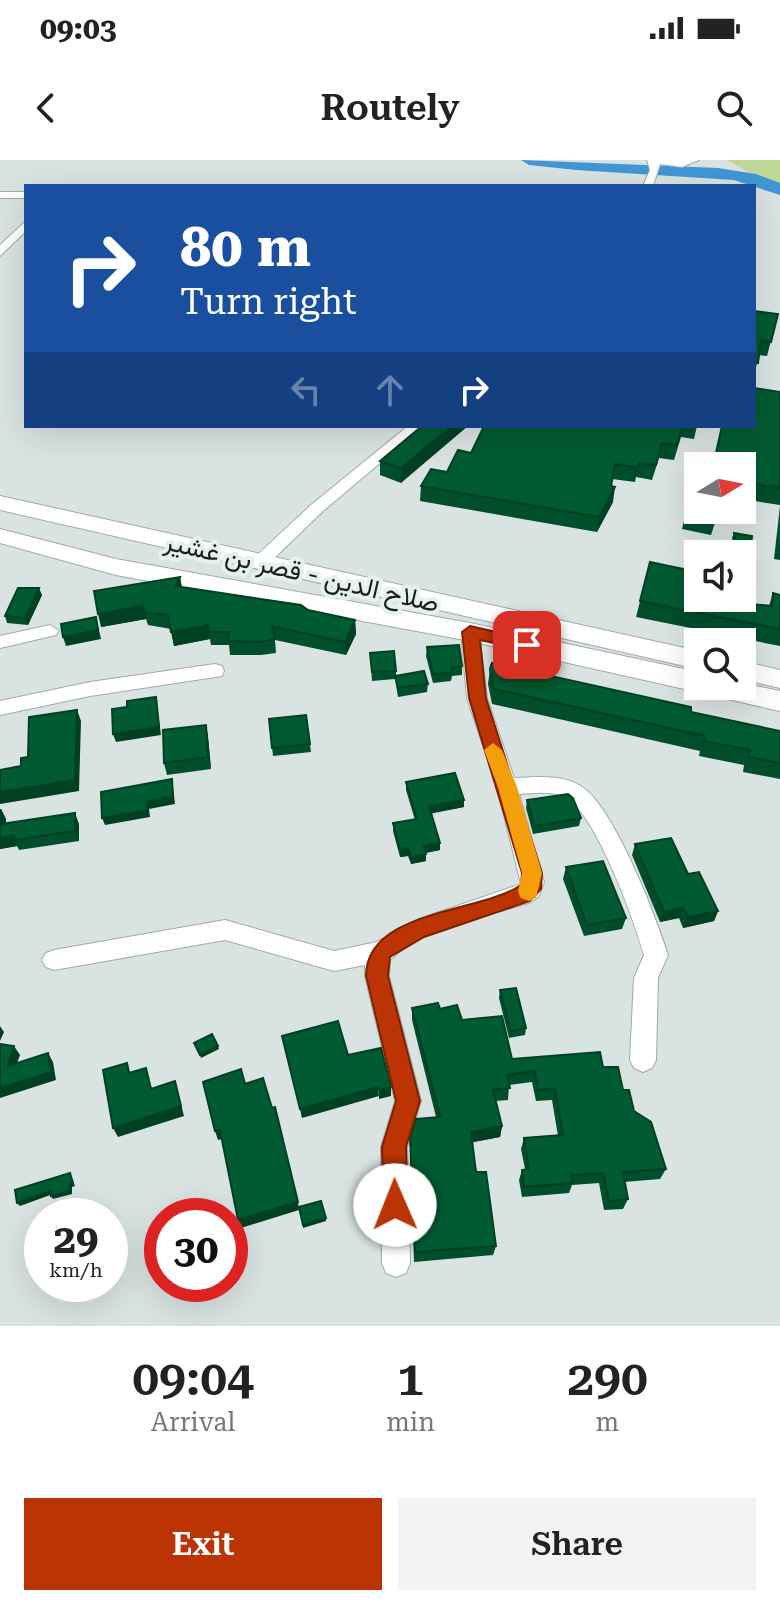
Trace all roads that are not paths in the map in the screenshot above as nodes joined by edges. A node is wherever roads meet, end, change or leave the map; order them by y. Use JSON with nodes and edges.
{"nodes":[{"id":1,"x":694,"y":160,"type":"edge"},
{"id":2,"x":653,"y":170,"type":"edge"},
{"id":3,"x":0,"y":195,"type":"edge"},
{"id":4,"x":24,"y":195,"type":"edge"},
{"id":5,"x":24,"y":226,"type":"edge"},
{"id":6,"x":0,"y":252,"type":"edge"},
{"id":7,"x":415,"y":428,"type":"edge"},
{"id":8,"x":0,"y":503,"type":"edge"},
{"id":9,"x":99,"y":525,"type":"junction"},
{"id":10,"x":137,"y":535,"type":"junction"},
{"id":11,"x":0,"y":536,"type":"edge"},
{"id":12,"x":52,"y":550,"type":"junction"},
{"id":13,"x":259,"y":563,"type":"junction"},
{"id":14,"x":116,"y":567,"type":"junction"},
{"id":15,"x":50,"y":631,"type":"dead end"},
{"id":16,"x":470,"y":632,"type":"junction"},
{"id":17,"x":0,"y":642,"type":"edge"},
{"id":18,"x":684,"y":657,"type":"edge"},
{"id":19,"x":215,"y":671,"type":"dead end"},
{"id":20,"x":756,"y":673,"type":"edge"},
{"id":21,"x":684,"y":679,"type":"edge"},
{"id":22,"x":780,"y":679,"type":"edge"},
{"id":23,"x":756,"y":696,"type":"edge"},
{"id":24,"x":780,"y":701,"type":"edge"},
{"id":25,"x":0,"y":708,"type":"edge"},
{"id":26,"x":507,"y":787,"type":"junction"},
{"id":27,"x":382,"y":951,"type":"junction"},
{"id":28,"x":54,"y":960,"type":"dead end"},
{"id":29,"x":643,"y":1060,"type":"dead end"},
{"id":30,"x":396,"y":1263,"type":"dead end"}],
"edges":[{"from":1,"to":2,"type":"street"},
{"from":3,"to":4,"type":"street"},
{"from":5,"to":6,"type":"street"},
{"from":7,"to":13,"type":"street"},
{"from":8,"to":9,"type":"highway","name":"صلاح الدين - قصر بن غشير"},
{"from":9,"to":10,"type":"highway","name":"صلاح الدين - قصر بن غشير"},
{"from":9,"to":12,"type":"highway"},
{"from":10,"to":13,"type":"highway","name":"صلاح الدين - قصر بن غشير"},
{"from":10,"to":14,"type":"highway"},
{"from":11,"to":12,"type":"highway"},
{"from":12,"to":14,"type":"highway"},
{"from":13,"to":18,"type":"highway","name":"صلاح الدين - قصر بن غشير"},
{"from":14,"to":16,"type":"highway"},
{"from":15,"to":17,"type":"street"},
{"from":16,"to":21,"type":"highway"},
{"from":16,"to":26,"type":"street"},
{"from":19,"to":25,"type":"street"},
{"from":20,"to":22,"type":"highway"},
{"from":23,"to":24,"type":"highway"},
{"from":26,"to":27,"type":"street"},
{"from":26,"to":29,"type":"street"},
{"from":27,"to":28,"type":"street"},
{"from":27,"to":30,"type":"street"}]}
